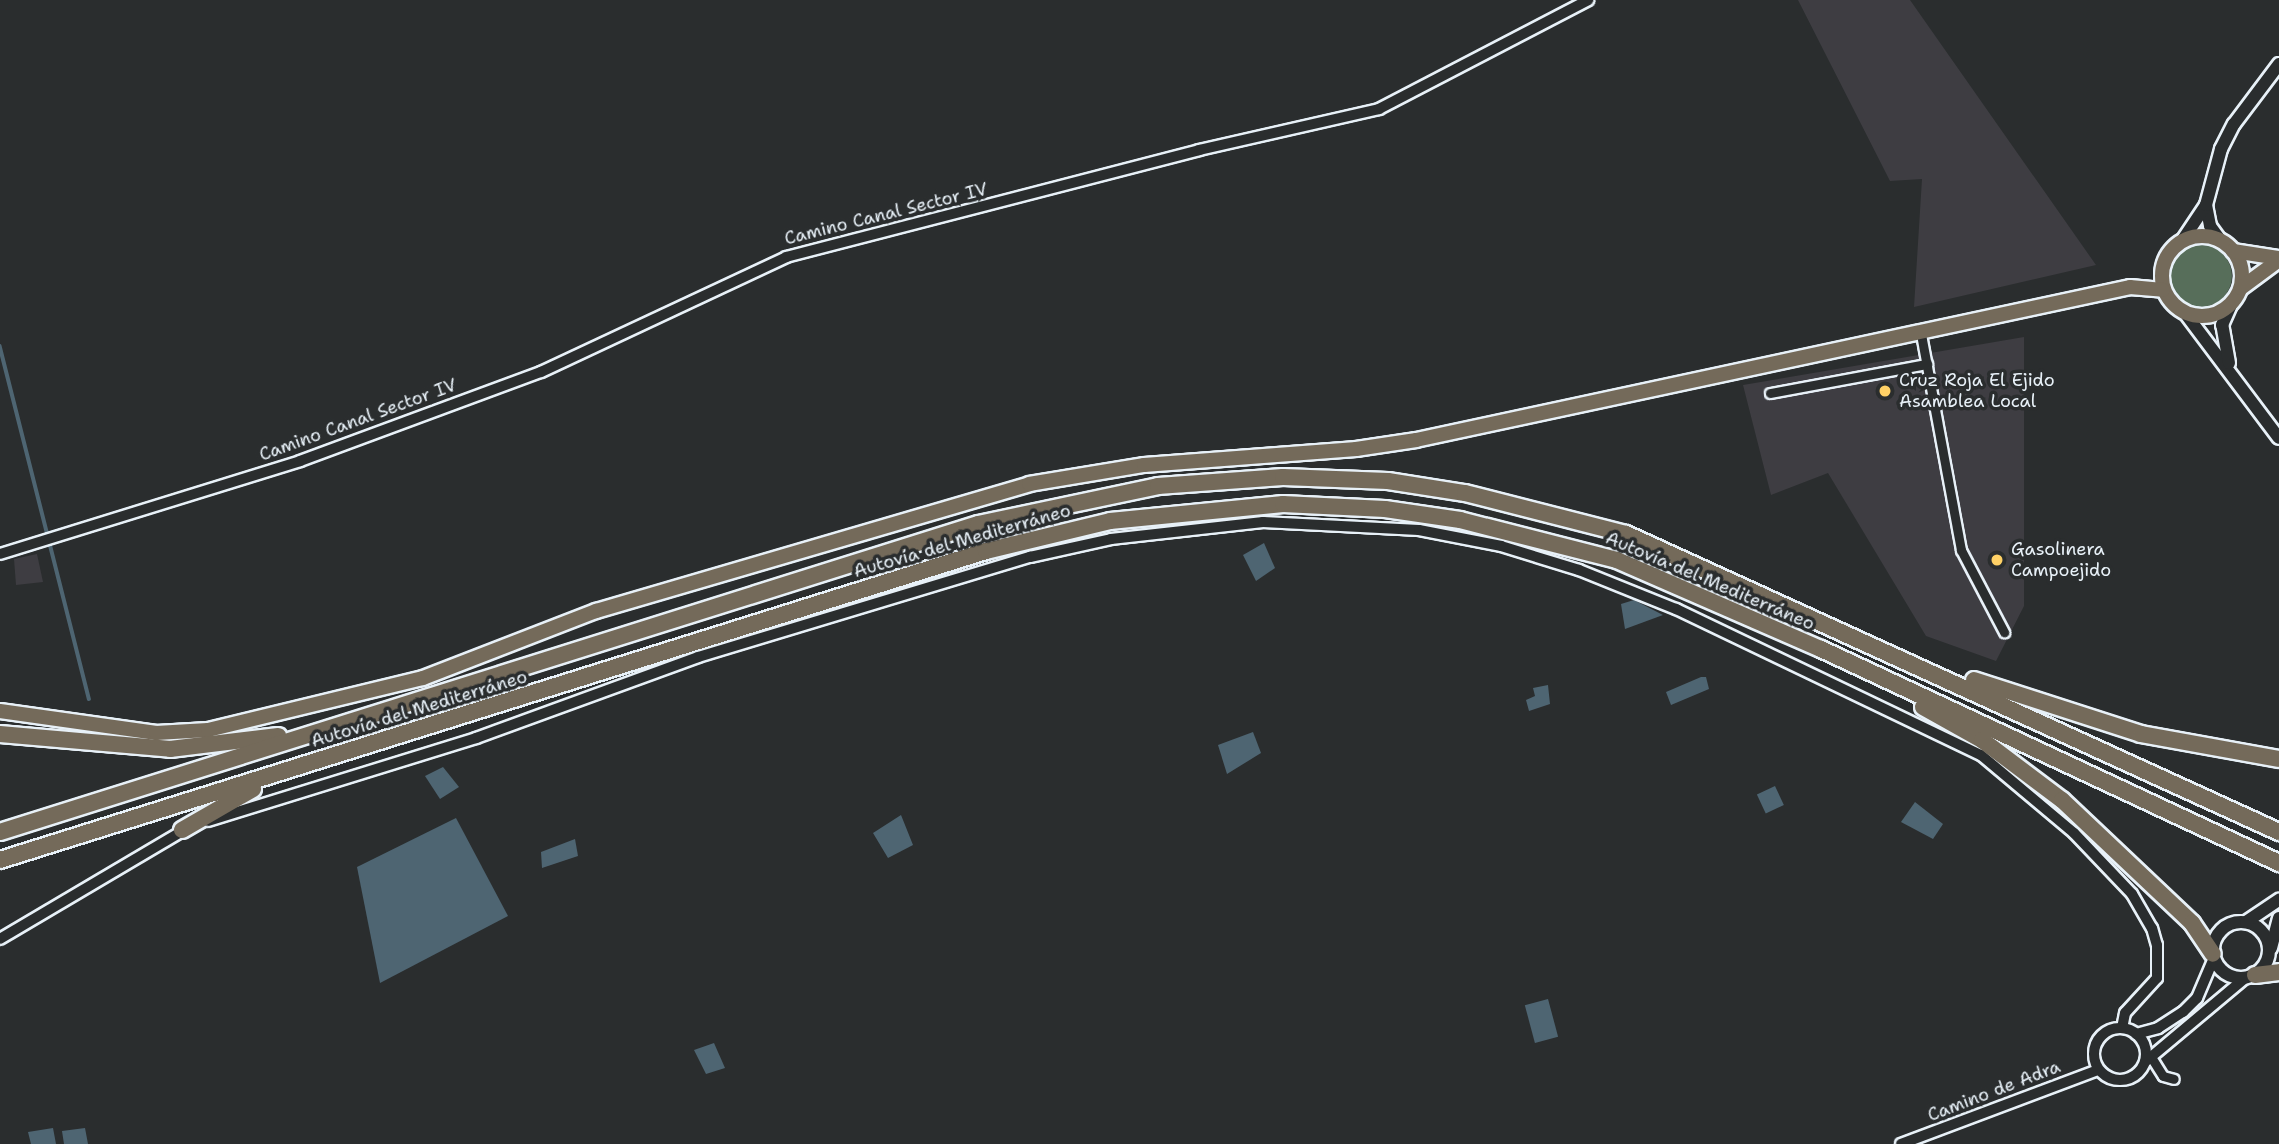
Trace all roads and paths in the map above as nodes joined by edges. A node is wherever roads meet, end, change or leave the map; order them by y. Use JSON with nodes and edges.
{"nodes":[{"id":1,"x":1588,"y":0,"type":"edge"},
{"id":2,"x":2279,"y":64,"type":"edge"},
{"id":3,"x":2206,"y":205,"type":"junction"},
{"id":4,"x":2220,"y":240,"type":"junction"},
{"id":5,"x":2182,"y":241,"type":"junction"},
{"id":6,"x":2233,"y":251,"type":"junction"},
{"id":7,"x":2279,"y":259,"type":"edge"},
{"id":8,"x":2162,"y":268,"type":"junction"},
{"id":9,"x":2130,"y":287,"type":"junction"},
{"id":10,"x":2241,"y":288,"type":"junction"},
{"id":11,"x":2163,"y":290,"type":"junction"},
{"id":12,"x":2232,"y":303,"type":"junction"},
{"id":13,"x":2185,"y":313,"type":"junction"},
{"id":14,"x":1921,"y":334,"type":"junction"},
{"id":15,"x":1927,"y":364,"type":"junction"},
{"id":16,"x":2231,"y":370,"type":"junction"},
{"id":17,"x":1770,"y":393,"type":"dead end"},
{"id":18,"x":2279,"y":438,"type":"edge"},
{"id":19,"x":0,"y":554,"type":"edge"},
{"id":20,"x":1832,"y":624,"type":"junction"},
{"id":21,"x":2004,"y":632,"type":"dead end"},
{"id":22,"x":1821,"y":649,"type":"junction"},
{"id":23,"x":0,"y":711,"type":"edge"},
{"id":24,"x":356,"y":720,"type":"junction"},
{"id":25,"x":0,"y":734,"type":"edge"},
{"id":26,"x":2279,"y":759,"type":"edge"},
{"id":27,"x":317,"y":761,"type":"junction"},
{"id":28,"x":182,"y":830,"type":"junction"},
{"id":29,"x":0,"y":832,"type":"edge"},
{"id":30,"x":2279,"y":832,"type":"edge"},
{"id":31,"x":0,"y":860,"type":"edge"},
{"id":32,"x":2279,"y":863,"type":"edge"},
{"id":33,"x":2279,"y":900,"type":"edge"},
{"id":34,"x":2279,"y":918,"type":"edge"},
{"id":35,"x":2246,"y":922,"type":"junction"},
{"id":36,"x":0,"y":939,"type":"edge"},
{"id":37,"x":2270,"y":952,"type":"junction"},
{"id":38,"x":2214,"y":956,"type":"junction"},
{"id":39,"x":2279,"y":972,"type":"edge"},
{"id":40,"x":2250,"y":976,"type":"junction"},
{"id":41,"x":2122,"y":1028,"type":"junction"},
{"id":42,"x":2136,"y":1034,"type":"junction"},
{"id":43,"x":2148,"y":1060,"type":"junction"},
{"id":44,"x":2098,"y":1070,"type":"junction"},
{"id":45,"x":2174,"y":1079,"type":"dead end"},
{"id":46,"x":1901,"y":1144,"type":"edge"}],
"edges":[{"from":1,"to":19,"type":"street","name":"Camino Canal Sector IV"},
{"from":2,"to":3,"type":"main road"},
{"from":3,"to":4,"type":"main road"},
{"from":3,"to":5,"type":"main road"},
{"from":4,"to":5,"type":"main road"},
{"from":4,"to":6,"type":"main road"},
{"from":5,"to":8,"type":"main road"},
{"from":6,"to":7,"type":"main road"},
{"from":6,"to":10,"type":"main road"},
{"from":7,"to":10,"type":"main road"},
{"from":8,"to":9,"type":"main road"},
{"from":8,"to":11,"type":"main road"},
{"from":9,"to":11,"type":"main road"},
{"from":9,"to":14,"type":"main road"},
{"from":10,"to":12,"type":"main road"},
{"from":11,"to":13,"type":"main road"},
{"from":12,"to":13,"type":"main road"},
{"from":12,"to":16,"type":"main road"},
{"from":13,"to":16,"type":"main road"},
{"from":14,"to":15,"type":"street"},
{"from":14,"to":23,"type":"main road"},
{"from":15,"to":17,"type":"street"},
{"from":15,"to":21,"type":"street"},
{"from":16,"to":18,"type":"main road"},
{"from":20,"to":24,"type":"highway","name":"Autovía del Mediterráneo"},
{"from":20,"to":26,"type":"highway"},
{"from":20,"to":30,"type":"highway","name":"Autovía del Mediterráneo"},
{"from":22,"to":27,"type":"highway","name":"Autovía del Mediterráneo"},
{"from":22,"to":32,"type":"highway","name":"Autovía del Mediterráneo"},
{"from":22,"to":38,"type":"highway"},
{"from":24,"to":25,"type":"highway"},
{"from":24,"to":29,"type":"highway","name":"Autovía del Mediterráneo"},
{"from":27,"to":28,"type":"highway"},
{"from":27,"to":31,"type":"highway","name":"Autovía del Mediterráneo"},
{"from":28,"to":36,"type":"street"},
{"from":28,"to":41,"type":"street"},
{"from":33,"to":35,"type":"main road"},
{"from":34,"to":37,"type":"main road"},
{"from":35,"to":37,"type":"main road"},
{"from":35,"to":38,"type":"main road"},
{"from":37,"to":40,"type":"main road"},
{"from":38,"to":40,"type":"main road"},
{"from":38,"to":42,"type":"street"},
{"from":39,"to":40,"type":"highway"},
{"from":40,"to":43,"type":"street"},
{"from":41,"to":42,"type":"street"},
{"from":41,"to":44,"type":"street"},
{"from":42,"to":43,"type":"street"},
{"from":43,"to":44,"type":"street"},
{"from":43,"to":45,"type":"street"},
{"from":44,"to":46,"type":"street","name":"Camino de Adra"}]}
